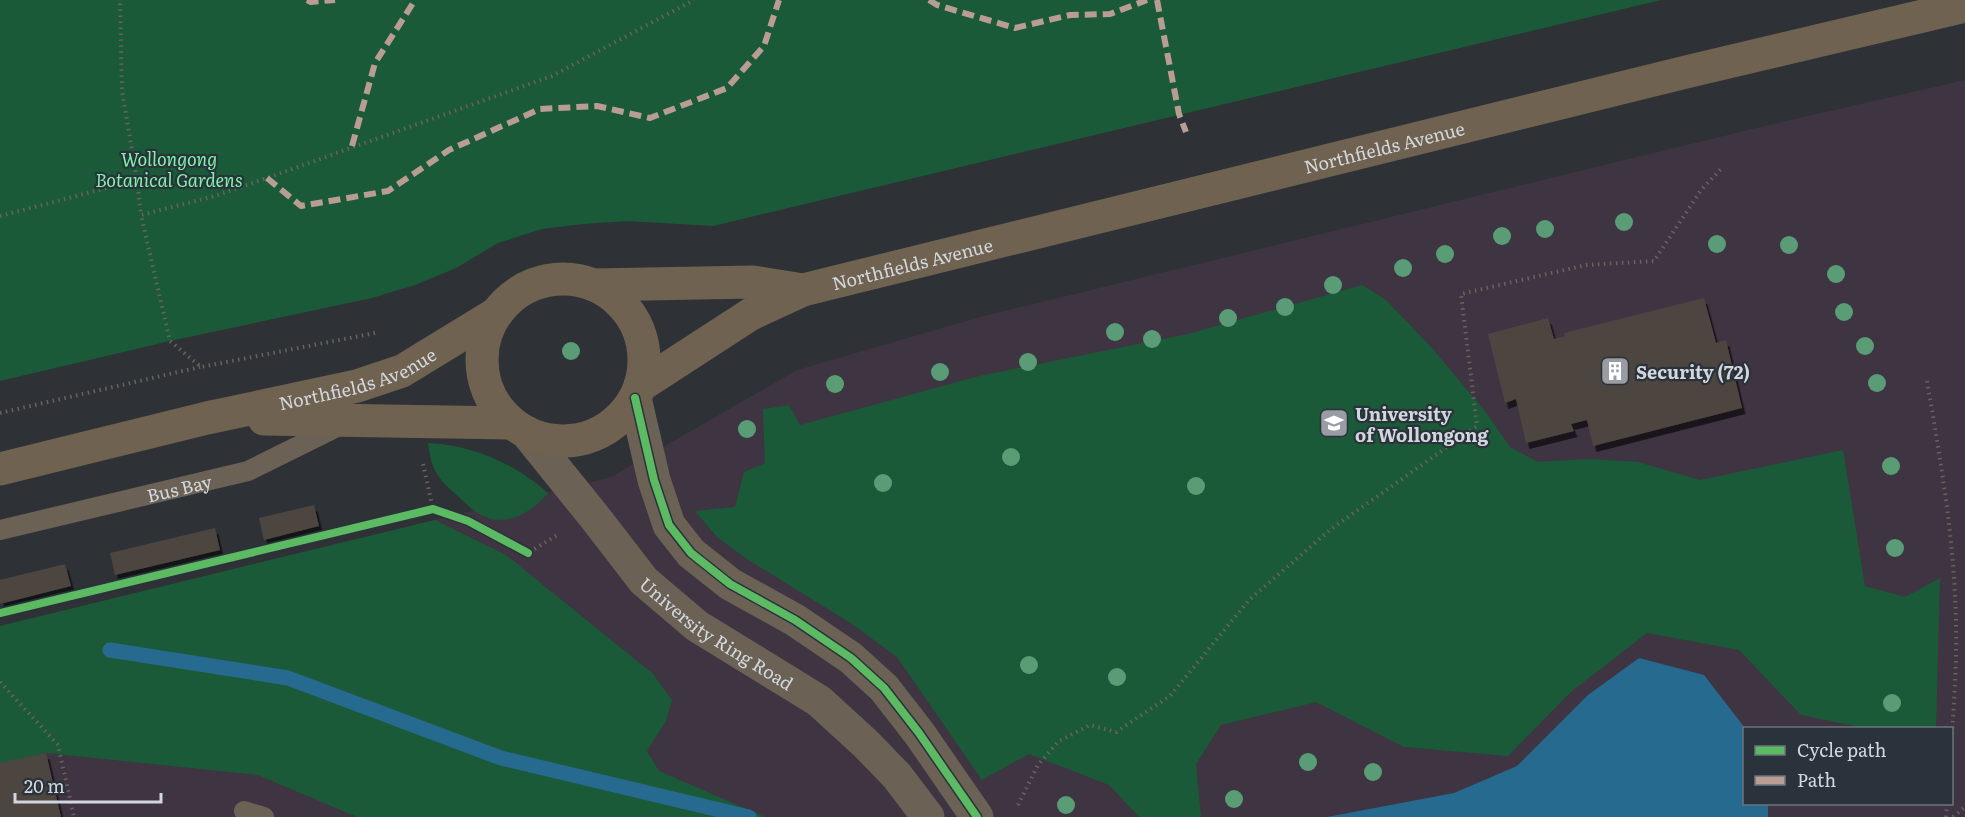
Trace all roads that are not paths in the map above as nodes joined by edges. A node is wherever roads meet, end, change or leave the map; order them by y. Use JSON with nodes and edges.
{"nodes":[{"id":1,"x":1965,"y":6,"type":"edge"},
{"id":2,"x":1901,"y":10,"type":"edge"},
{"id":3,"x":594,"y":285,"type":"junction"},
{"id":4,"x":803,"y":290,"type":"junction"},
{"id":5,"x":497,"y":313,"type":"junction"},
{"id":6,"x":637,"y":392,"type":"junction"},
{"id":7,"x":207,"y":418,"type":"junction"},
{"id":8,"x":350,"y":421,"type":"junction"},
{"id":9,"x":518,"y":427,"type":"junction"},
{"id":10,"x":0,"y":469,"type":"edge"},
{"id":11,"x":0,"y":530,"type":"edge"},
{"id":12,"x":244,"y":811,"type":"dead end"},
{"id":13,"x":264,"y":817,"type":"edge"},
{"id":14,"x":928,"y":817,"type":"edge"},
{"id":15,"x":977,"y":817,"type":"edge"}],
"edges":[{"from":1,"to":2,"type":"main road","name":"Northfields Avenue"},
{"from":2,"to":4,"type":"main road","name":"Northfields Avenue"},
{"from":3,"to":4,"type":"main road","name":"Northfields Avenue"},
{"from":3,"to":5,"type":"main road"},
{"from":3,"to":6,"type":"main road"},
{"from":4,"to":6,"type":"main road","name":"Northfields Avenue"},
{"from":5,"to":7,"type":"main road","name":"Northfields Avenue"},
{"from":5,"to":9,"type":"main road"},
{"from":6,"to":9,"type":"main road"},
{"from":6,"to":15,"type":"street"},
{"from":7,"to":8,"type":"main road","name":"Northfields Avenue"},
{"from":7,"to":10,"type":"main road","name":"Northfields Avenue"},
{"from":8,"to":9,"type":"main road","name":"Northfields Avenue"},
{"from":8,"to":11,"type":"lane","name":"Bus Bay"},
{"from":9,"to":14,"type":"street","name":"University Ring Road"},
{"from":12,"to":13,"type":"lane"}]}
